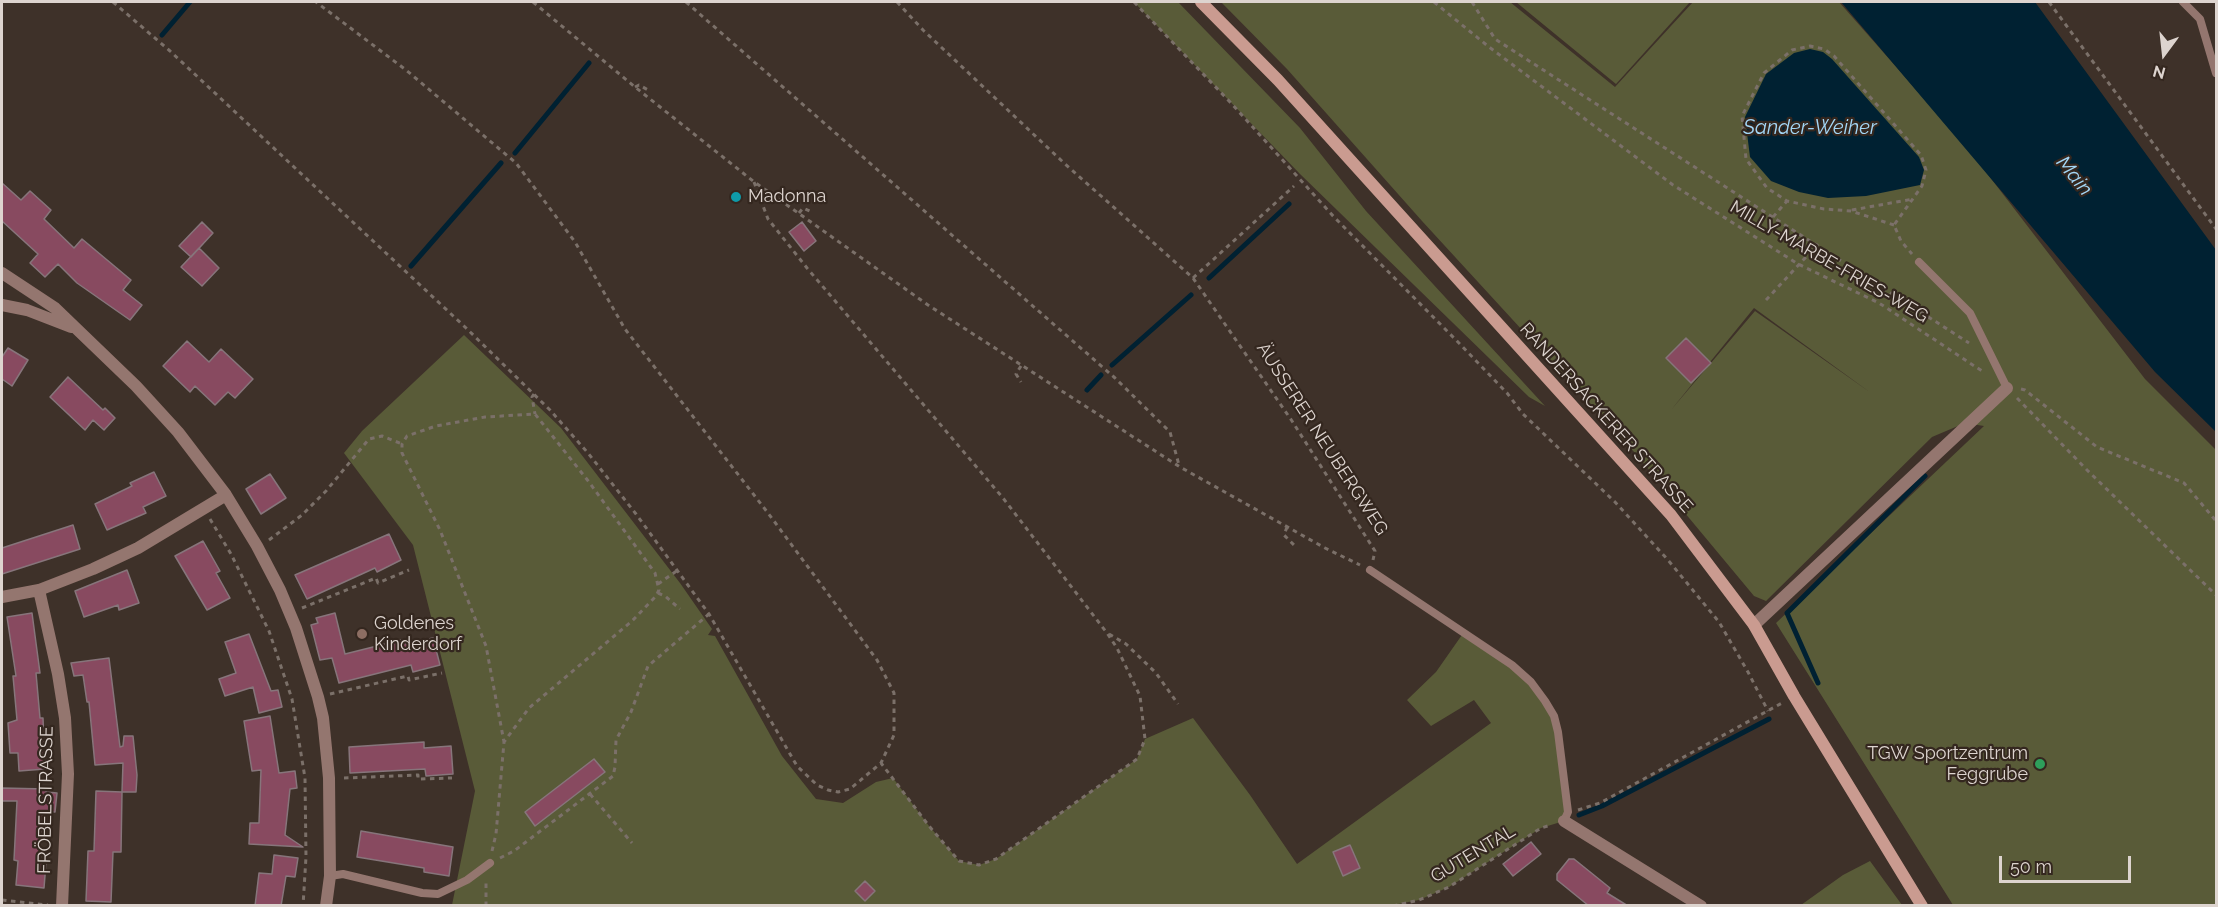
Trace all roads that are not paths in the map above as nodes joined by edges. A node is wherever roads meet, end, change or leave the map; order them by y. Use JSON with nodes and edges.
{"nodes":[{"id":1,"x":1201,"y":2,"type":"edge"},
{"id":2,"x":2183,"y":2,"type":"edge"},
{"id":3,"x":2217,"y":73,"type":"edge"},
{"id":4,"x":1919,"y":262,"type":"road end"},
{"id":5,"x":2,"y":273,"type":"edge"},
{"id":6,"x":2,"y":305,"type":"edge"},
{"id":7,"x":75,"y":329,"type":"junction"},
{"id":8,"x":2007,"y":388,"type":"joint"},
{"id":9,"x":226,"y":495,"type":"junction"},
{"id":10,"x":1370,"y":570,"type":"road end"},
{"id":11,"x":39,"y":590,"type":"junction"},
{"id":12,"x":2,"y":597,"type":"edge"},
{"id":13,"x":1754,"y":625,"type":"junction"},
{"id":14,"x":1564,"y":821,"type":"joint"},
{"id":15,"x":490,"y":863,"type":"road end"},
{"id":16,"x":330,"y":876,"type":"junction"},
{"id":17,"x":62,"y":906,"type":"edge"},
{"id":18,"x":326,"y":906,"type":"edge"},
{"id":19,"x":1701,"y":906,"type":"edge"},
{"id":20,"x":1922,"y":906,"type":"edge"}],
"edges":[{"from":1,"to":13,"type":"main road","name":"RANDERSACKERER STRASSE"},
{"from":2,"to":3,"type":"lane"},
{"from":4,"to":8,"type":"lane"},
{"from":5,"to":7,"type":"street"},
{"from":6,"to":7,"type":"street"},
{"from":7,"to":9,"type":"street"},
{"from":8,"to":13,"type":"street"},
{"from":9,"to":11,"type":"street"},
{"from":9,"to":16,"type":"street"},
{"from":10,"to":14,"type":"lane"},
{"from":11,"to":12,"type":"street"},
{"from":11,"to":17,"type":"street","name":"FRÖBELSTRASSE"},
{"from":13,"to":20,"type":"main road","name":"RANDERSACKERER STRASSE"},
{"from":14,"to":19,"type":"street"},
{"from":15,"to":16,"type":"lane"},
{"from":16,"to":18,"type":"street"}]}
